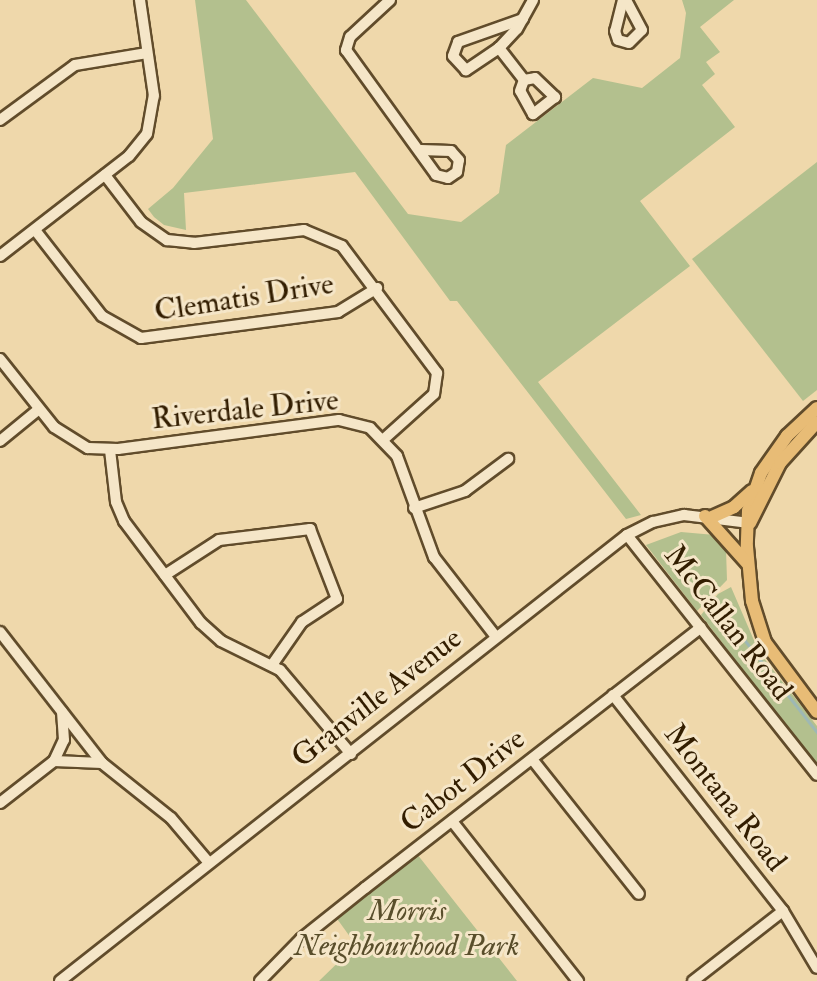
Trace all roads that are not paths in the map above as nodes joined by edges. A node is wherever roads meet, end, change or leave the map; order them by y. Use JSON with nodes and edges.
{"nodes":[{"id":1,"x":140,"y":0,"type":"edge"},
{"id":2,"x":390,"y":0,"type":"edge"},
{"id":3,"x":533,"y":0,"type":"edge"},
{"id":4,"x":523,"y":19,"type":"junction"},
{"id":5,"x":499,"y":48,"type":"junction"},
{"id":6,"x":147,"y":53,"type":"junction"},
{"id":7,"x":524,"y":80,"type":"dead end"},
{"id":8,"x":0,"y":120,"type":"edge"},
{"id":9,"x":421,"y":150,"type":"dead end"},
{"id":10,"x":105,"y":175,"type":"junction"},
{"id":11,"x":35,"y":230,"type":"junction"},
{"id":12,"x":0,"y":256,"type":"edge"},
{"id":13,"x":377,"y":288,"type":"junction"},
{"id":14,"x":0,"y":359,"type":"edge"},
{"id":15,"x":817,"y":408,"type":"edge"},
{"id":16,"x":39,"y":409,"type":"junction"},
{"id":17,"x":817,"y":422,"type":"edge"},
{"id":18,"x":384,"y":439,"type":"junction"},
{"id":19,"x":0,"y":440,"type":"edge"},
{"id":20,"x":110,"y":450,"type":"junction"},
{"id":21,"x":508,"y":459,"type":"dead end"},
{"id":22,"x":754,"y":488,"type":"junction"},
{"id":23,"x":414,"y":508,"type":"junction"},
{"id":24,"x":709,"y":517,"type":"junction"},
{"id":25,"x":750,"y":523,"type":"junction"},
{"id":26,"x":627,"y":535,"type":"junction"},
{"id":27,"x":747,"y":563,"type":"junction"},
{"id":28,"x":165,"y":575,"type":"junction"},
{"id":29,"x":701,"y":627,"type":"junction"},
{"id":30,"x":0,"y":632,"type":"edge"},
{"id":31,"x":496,"y":638,"type":"junction"},
{"id":32,"x":272,"y":666,"type":"junction"},
{"id":33,"x":613,"y":695,"type":"junction"},
{"id":34,"x":62,"y":710,"type":"junction"},
{"id":35,"x":817,"y":712,"type":"edge"},
{"id":36,"x":351,"y":754,"type":"junction"},
{"id":37,"x":532,"y":759,"type":"junction"},
{"id":38,"x":54,"y":761,"type":"junction"},
{"id":39,"x":102,"y":763,"type":"junction"},
{"id":40,"x":817,"y":775,"type":"edge"},
{"id":41,"x":0,"y":803,"type":"edge"},
{"id":42,"x":452,"y":821,"type":"junction"},
{"id":43,"x":209,"y":863,"type":"junction"},
{"id":44,"x":639,"y":894,"type":"dead end"},
{"id":45,"x":783,"y":911,"type":"junction"},
{"id":46,"x":817,"y":968,"type":"edge"},
{"id":47,"x":60,"y":981,"type":"edge"},
{"id":48,"x":260,"y":981,"type":"edge"},
{"id":49,"x":578,"y":981,"type":"edge"},
{"id":50,"x":693,"y":981,"type":"edge"}],
"edges":[{"from":1,"to":6,"type":"street"},
{"from":2,"to":9,"type":"street"},
{"from":3,"to":4,"type":"street"},
{"from":4,"to":5,"type":"street"},
{"from":4,"to":5,"type":"street"},
{"from":5,"to":7,"type":"street"},
{"from":6,"to":8,"type":"street"},
{"from":6,"to":10,"type":"street"},
{"from":10,"to":11,"type":"street"},
{"from":10,"to":13,"type":"street"},
{"from":11,"to":12,"type":"street"},
{"from":11,"to":13,"type":"street","name":"Clematis Drive"},
{"from":13,"to":18,"type":"street"},
{"from":14,"to":16,"type":"street","name":"Riverdale Drive"},
{"from":15,"to":22,"type":"main road"},
{"from":16,"to":19,"type":"street"},
{"from":16,"to":20,"type":"street","name":"Riverdale Drive"},
{"from":17,"to":25,"type":"main road"},
{"from":18,"to":20,"type":"street","name":"Riverdale Drive"},
{"from":18,"to":23,"type":"street"},
{"from":20,"to":28,"type":"street"},
{"from":21,"to":23,"type":"street"},
{"from":22,"to":24,"type":"main road"},
{"from":22,"to":25,"type":"main road"},
{"from":23,"to":31,"type":"street"},
{"from":24,"to":25,"type":"street","name":"Granville Avenue"},
{"from":24,"to":26,"type":"street","name":"Granville Avenue"},
{"from":24,"to":27,"type":"main road"},
{"from":25,"to":27,"type":"main road"},
{"from":26,"to":29,"type":"street","name":"McCallan Road"},
{"from":26,"to":31,"type":"street","name":"Granville Avenue"},
{"from":27,"to":35,"type":"main road"},
{"from":28,"to":32,"type":"street"},
{"from":28,"to":32,"type":"street"},
{"from":29,"to":33,"type":"street","name":"Cabot Drive"},
{"from":29,"to":40,"type":"street","name":"McCallan Road"},
{"from":30,"to":34,"type":"street"},
{"from":31,"to":36,"type":"street","name":"Granville Avenue"},
{"from":32,"to":36,"type":"street"},
{"from":33,"to":37,"type":"street","name":"Cabot Drive"},
{"from":33,"to":45,"type":"street","name":"Montana Road"},
{"from":34,"to":38,"type":"street"},
{"from":34,"to":39,"type":"street"},
{"from":36,"to":43,"type":"street","name":"Granville Avenue"},
{"from":37,"to":42,"type":"street","name":"Cabot Drive"},
{"from":37,"to":44,"type":"street"},
{"from":38,"to":39,"type":"street"},
{"from":38,"to":41,"type":"street"},
{"from":39,"to":43,"type":"street"},
{"from":42,"to":48,"type":"street","name":"Cabot Drive"},
{"from":42,"to":49,"type":"street"},
{"from":43,"to":47,"type":"street","name":"Granville Avenue"},
{"from":45,"to":46,"type":"street","name":"Montana Road"},
{"from":45,"to":50,"type":"street"}]}
